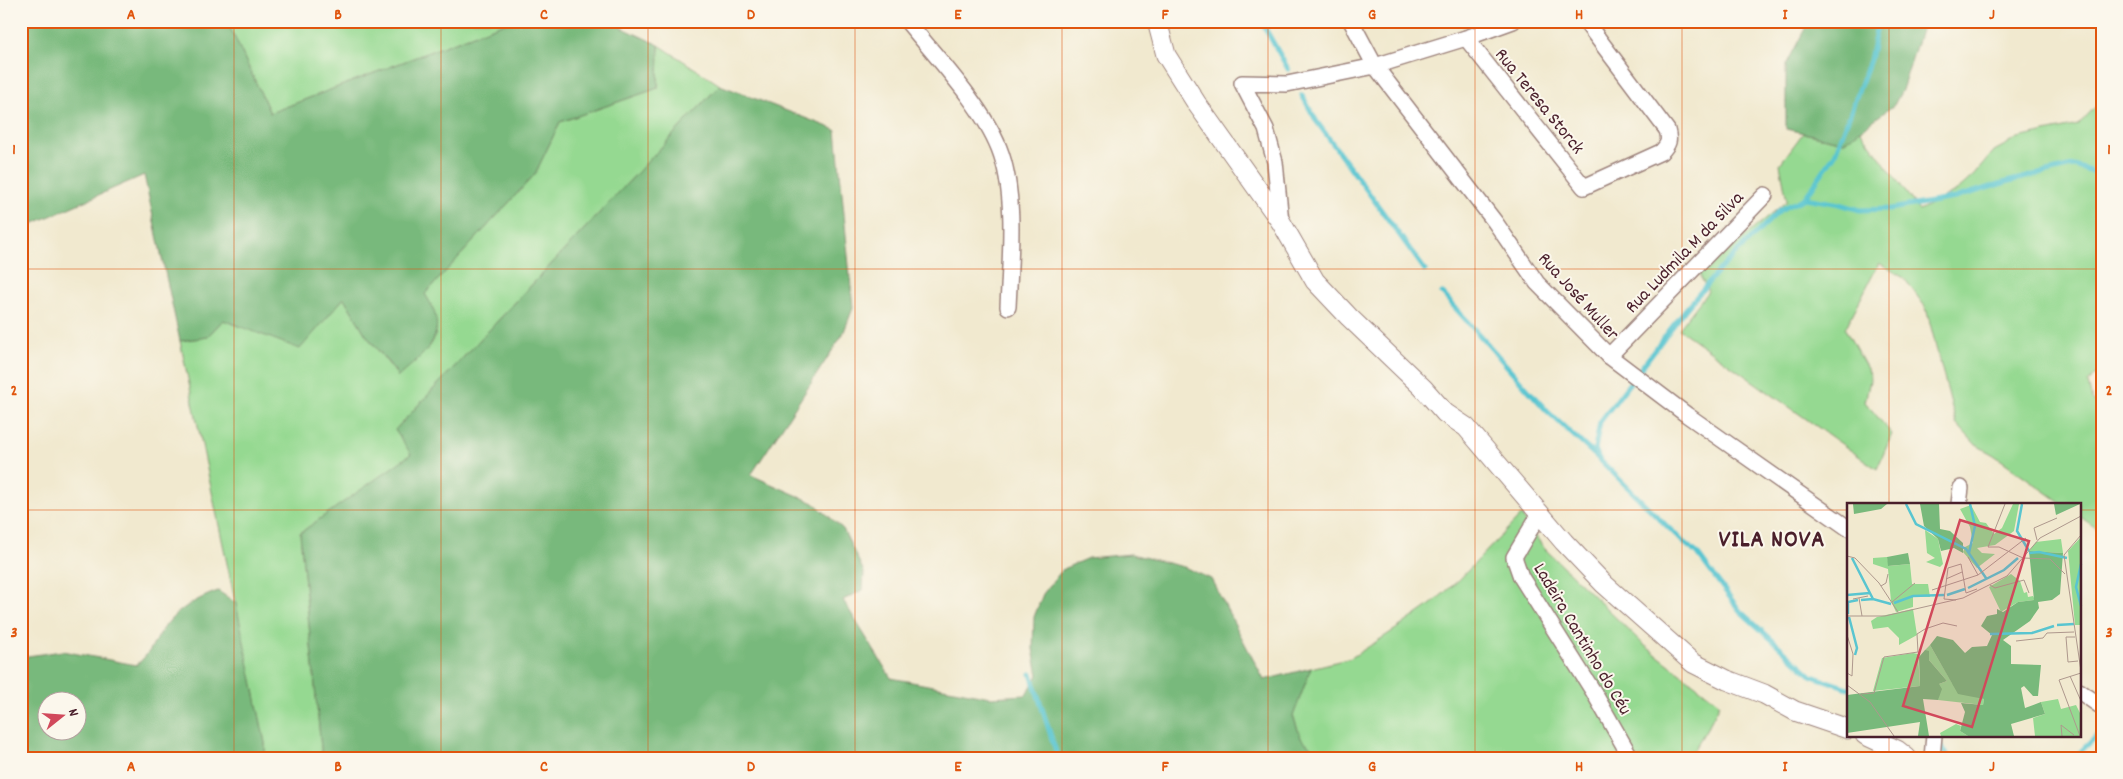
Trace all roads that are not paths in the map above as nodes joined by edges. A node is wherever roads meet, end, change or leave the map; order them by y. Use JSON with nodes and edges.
{"nodes":[{"id":1,"x":907,"y":21,"type":"edge"},
{"id":2,"x":1157,"y":21,"type":"edge"},
{"id":3,"x":1351,"y":21,"type":"edge"},
{"id":4,"x":1513,"y":21,"type":"edge"},
{"id":5,"x":1585,"y":21,"type":"edge"},
{"id":6,"x":1466,"y":38,"type":"junction"},
{"id":7,"x":1375,"y":66,"type":"junction"},
{"id":8,"x":1765,"y":195,"type":"dead end"},
{"id":9,"x":1281,"y":222,"type":"junction"},
{"id":10,"x":1008,"y":307,"type":"dead end"},
{"id":11,"x":1609,"y":356,"type":"junction"},
{"id":12,"x":1962,"y":488,"type":"dead end"},
{"id":13,"x":1959,"y":503,"type":"edge"},
{"id":14,"x":1540,"y":513,"type":"junction"},
{"id":15,"x":1847,"y":527,"type":"edge"},
{"id":16,"x":2080,"y":692,"type":"edge"},
{"id":17,"x":2102,"y":707,"type":"edge"},
{"id":18,"x":1847,"y":729,"type":"edge"},
{"id":19,"x":1867,"y":736,"type":"edge"},
{"id":20,"x":1934,"y":736,"type":"edge"},
{"id":21,"x":1632,"y":758,"type":"edge"},
{"id":22,"x":1908,"y":758,"type":"edge"},
{"id":23,"x":1932,"y":758,"type":"edge"}],
"edges":[{"from":1,"to":10,"type":"street"},
{"from":2,"to":9,"type":"street"},
{"from":3,"to":7,"type":"street","name":"Rua José Muller"},
{"from":4,"to":6,"type":"street"},
{"from":5,"to":6,"type":"street","name":"Rua Teresa Storck"},
{"from":6,"to":7,"type":"street"},
{"from":7,"to":9,"type":"street"},
{"from":7,"to":11,"type":"street","name":"Rua José Muller"},
{"from":8,"to":11,"type":"street","name":"Rua Ludmila M da Silva"},
{"from":9,"to":14,"type":"street"},
{"from":11,"to":15,"type":"street","name":"Rua José Muller"},
{"from":12,"to":13,"type":"street"},
{"from":14,"to":18,"type":"street"},
{"from":14,"to":21,"type":"street","name":"Ladeira Cantinho do Céu"},
{"from":16,"to":17,"type":"street"},
{"from":19,"to":22,"type":"street"},
{"from":20,"to":23,"type":"street"}]}
